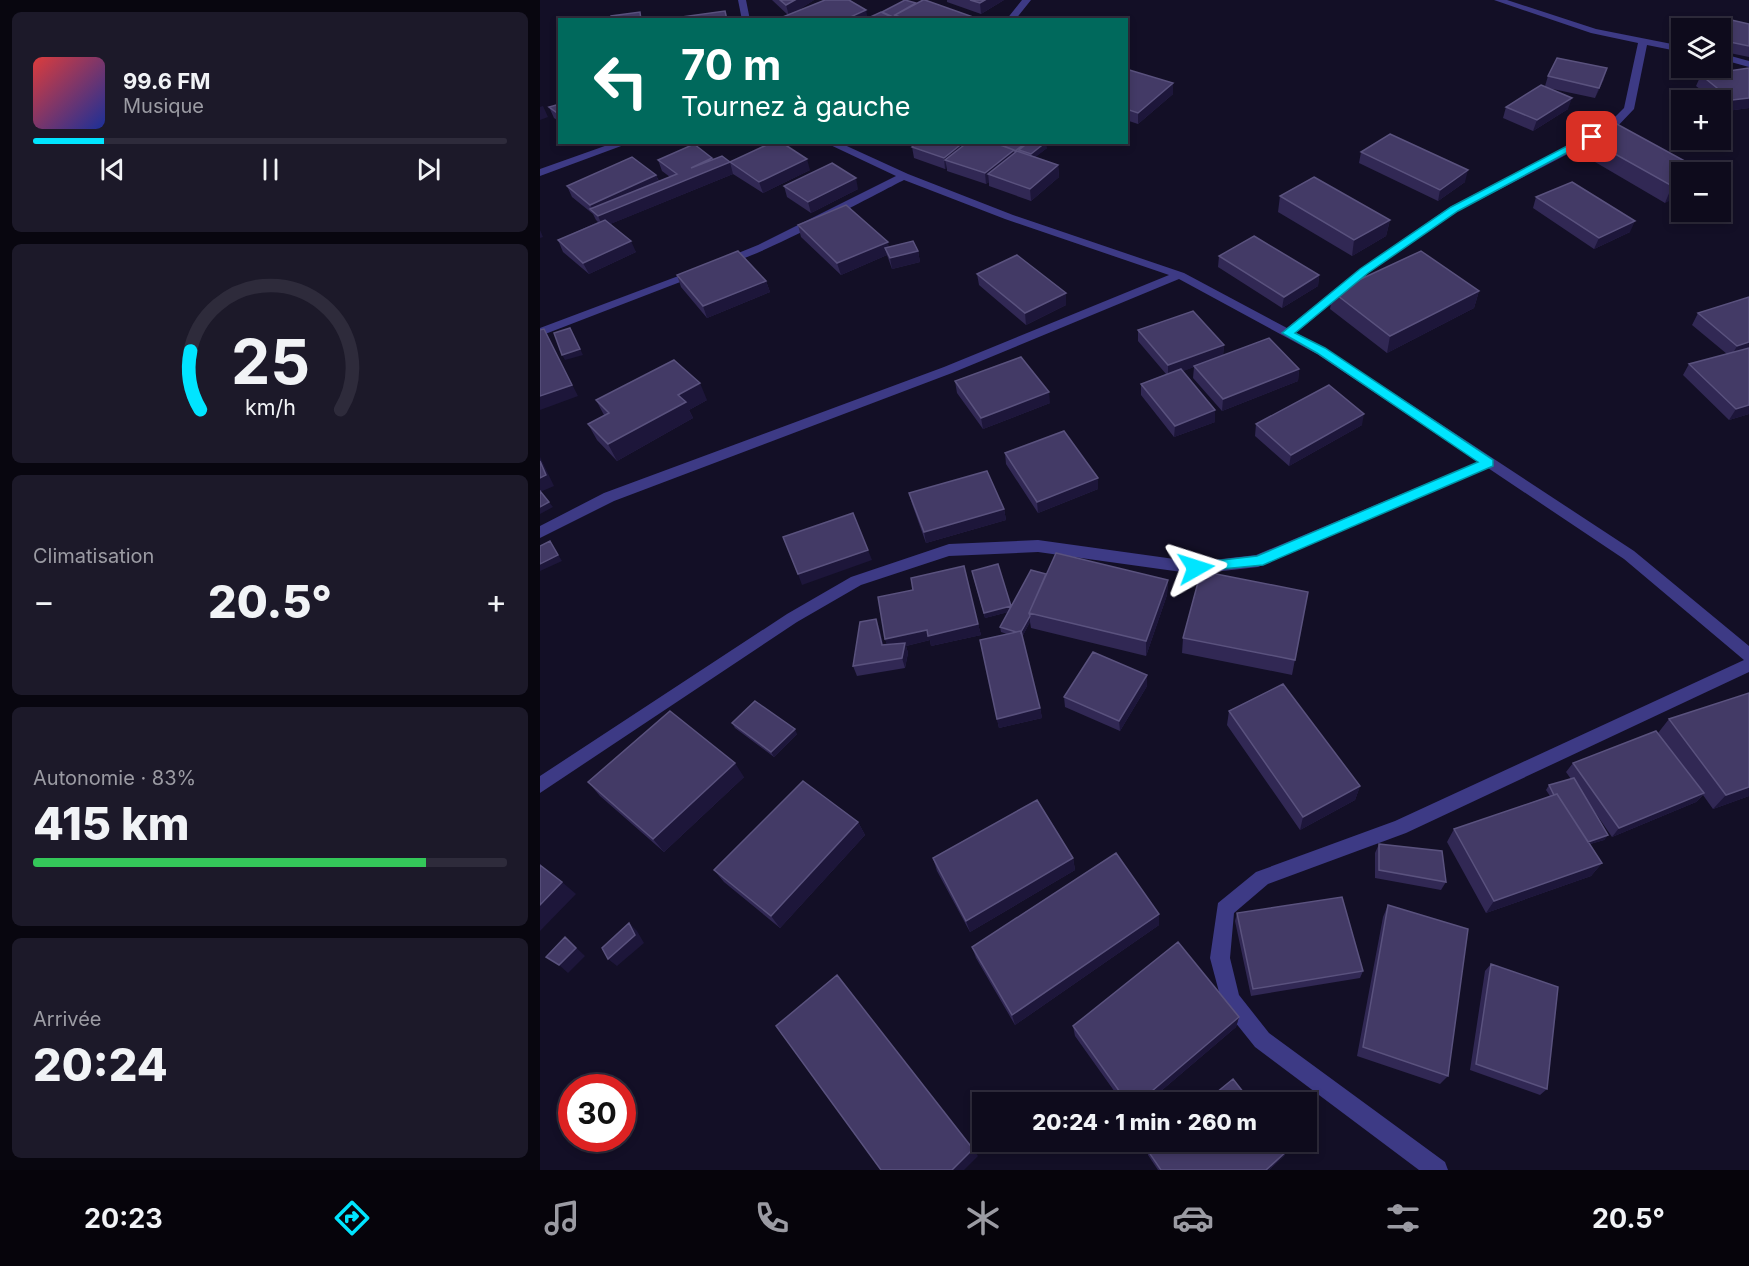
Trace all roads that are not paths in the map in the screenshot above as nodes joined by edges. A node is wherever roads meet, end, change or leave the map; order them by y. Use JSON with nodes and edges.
{"nodes":[{"id":1,"x":742,"y":0,"type":"edge"},
{"id":2,"x":1027,"y":0,"type":"edge"},
{"id":3,"x":1498,"y":0,"type":"edge"},
{"id":4,"x":746,"y":18,"type":"edge"},
{"id":5,"x":1012,"y":18,"type":"edge"},
{"id":6,"x":1643,"y":42,"type":"junction"},
{"id":7,"x":1671,"y":47,"type":"edge"},
{"id":8,"x":1731,"y":59,"type":"edge"},
{"id":9,"x":1749,"y":64,"type":"edge"},
{"id":10,"x":621,"y":144,"type":"edge"},
{"id":11,"x":833,"y":144,"type":"edge"},
{"id":12,"x":540,"y":173,"type":"edge"},
{"id":13,"x":904,"y":176,"type":"junction"},
{"id":14,"x":1180,"y":275,"type":"junction"},
{"id":15,"x":540,"y":332,"type":"edge"},
{"id":16,"x":1288,"y":333,"type":"junction"},
{"id":17,"x":1488,"y":463,"type":"junction"},
{"id":18,"x":540,"y":533,"type":"edge"},
{"id":19,"x":1749,"y":655,"type":"edge"},
{"id":20,"x":1749,"y":665,"type":"edge"},
{"id":21,"x":542,"y":779,"type":"edge"},
{"id":22,"x":1437,"y":1170,"type":"edge"}],
"edges":[{"from":1,"to":4,"type":"street"},
{"from":2,"to":5,"type":"street"},
{"from":3,"to":6,"type":"street"},
{"from":6,"to":7,"type":"street"},
{"from":6,"to":16,"type":"street"},
{"from":8,"to":9,"type":"street"},
{"from":10,"to":12,"type":"street"},
{"from":11,"to":13,"type":"street"},
{"from":13,"to":14,"type":"street"},
{"from":13,"to":15,"type":"street"},
{"from":14,"to":16,"type":"street"},
{"from":14,"to":18,"type":"street"},
{"from":16,"to":17,"type":"street"},
{"from":17,"to":19,"type":"street"},
{"from":17,"to":21,"type":"street"},
{"from":20,"to":22,"type":"street"}]}
